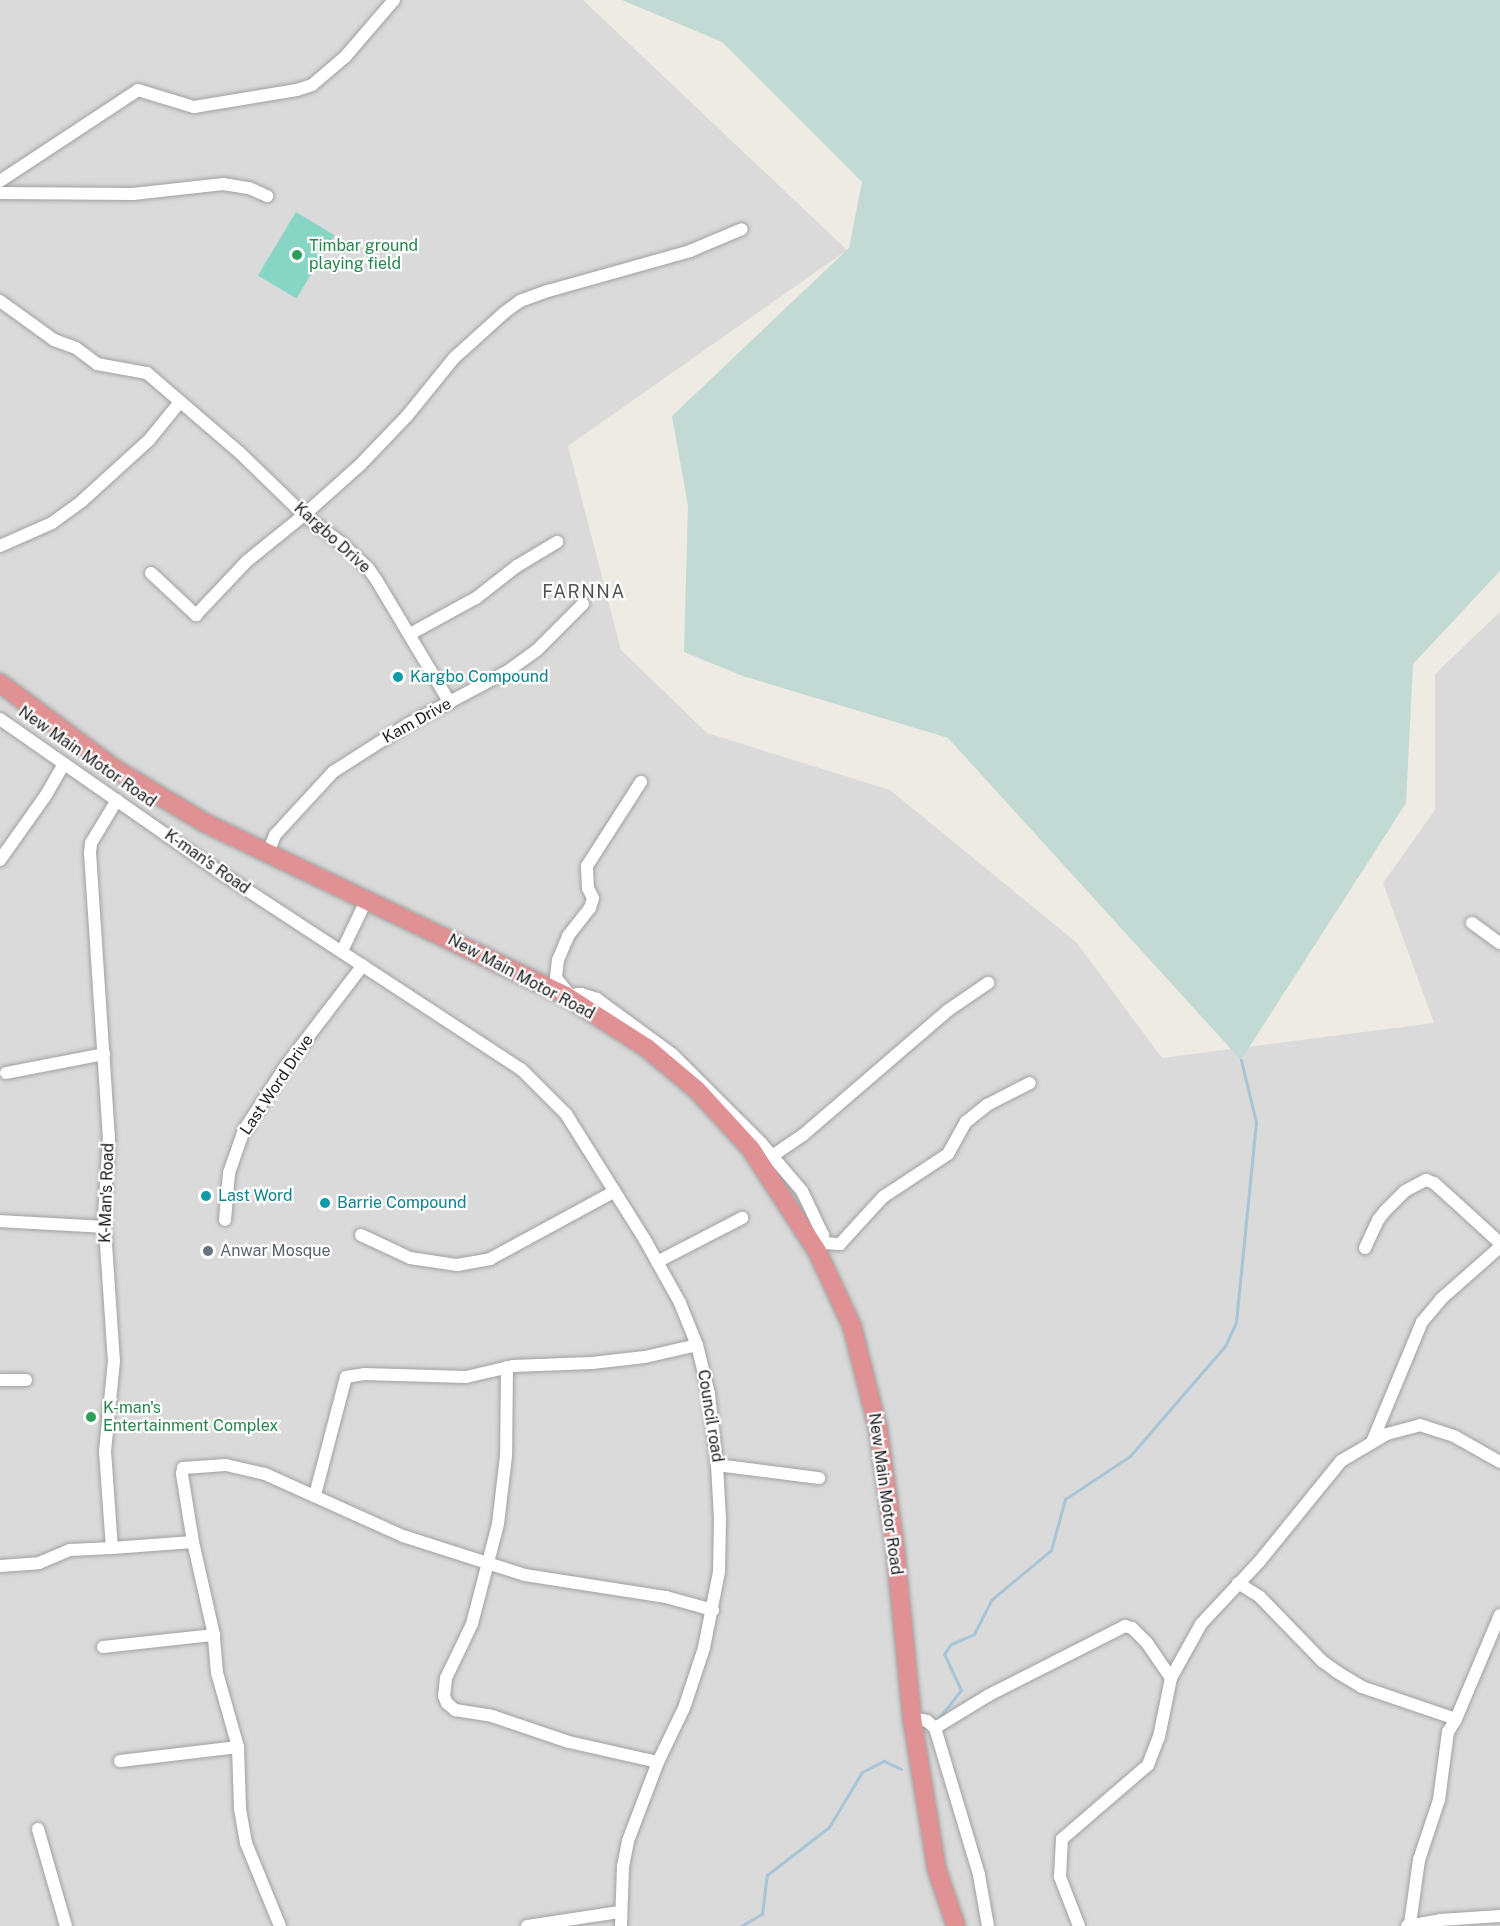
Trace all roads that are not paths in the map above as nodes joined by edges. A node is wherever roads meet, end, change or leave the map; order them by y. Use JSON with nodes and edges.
{"nodes":[{"id":1,"x":394,"y":0,"type":"edge"},
{"id":2,"x":0,"y":181,"type":"edge"},
{"id":3,"x":0,"y":193,"type":"edge"},
{"id":4,"x":267,"y":195,"type":"dead end"},
{"id":5,"x":742,"y":229,"type":"dead end"},
{"id":6,"x":0,"y":301,"type":"edge"},
{"id":7,"x":180,"y":402,"type":"junction"},
{"id":8,"x":304,"y":515,"type":"junction"},
{"id":9,"x":557,"y":542,"type":"dead end"},
{"id":10,"x":0,"y":546,"type":"edge"},
{"id":11,"x":151,"y":573,"type":"dead end"},
{"id":12,"x":583,"y":604,"type":"dead end"},
{"id":13,"x":410,"y":634,"type":"junction"},
{"id":14,"x":0,"y":683,"type":"edge"},
{"id":15,"x":0,"y":696,"type":"edge"},
{"id":16,"x":450,"y":703,"type":"junction"},
{"id":17,"x":0,"y":719,"type":"edge"},
{"id":18,"x":64,"y":764,"type":"junction"},
{"id":19,"x":641,"y":782,"type":"dead end"},
{"id":20,"x":117,"y":800,"type":"junction"},
{"id":21,"x":267,"y":855,"type":"junction"},
{"id":22,"x":0,"y":860,"type":"edge"},
{"id":23,"x":362,"y":909,"type":"junction"},
{"id":24,"x":1472,"y":923,"type":"dead end"},
{"id":25,"x":1500,"y":943,"type":"edge"},
{"id":26,"x":342,"y":951,"type":"junction"},
{"id":27,"x":363,"y":965,"type":"junction"},
{"id":28,"x":988,"y":983,"type":"dead end"},
{"id":29,"x":568,"y":996,"type":"junction"},
{"id":30,"x":417,"y":1000,"type":"joint"},
{"id":31,"x":104,"y":1054,"type":"junction"},
{"id":32,"x":6,"y":1072,"type":"dead end"},
{"id":33,"x":1030,"y":1083,"type":"dead end"},
{"id":34,"x":772,"y":1156,"type":"junction"},
{"id":35,"x":615,"y":1191,"type":"junction"},
{"id":36,"x":742,"y":1218,"type":"dead end"},
{"id":37,"x":225,"y":1220,"type":"dead end"},
{"id":38,"x":0,"y":1221,"type":"edge"},
{"id":39,"x":104,"y":1227,"type":"junction"},
{"id":40,"x":361,"y":1235,"type":"dead end"},
{"id":41,"x":1500,"y":1245,"type":"edge"},
{"id":42,"x":820,"y":1247,"type":"junction"},
{"id":43,"x":1365,"y":1248,"type":"dead end"},
{"id":44,"x":657,"y":1262,"type":"junction"},
{"id":45,"x":697,"y":1345,"type":"junction"},
{"id":46,"x":507,"y":1367,"type":"junction"},
{"id":47,"x":0,"y":1380,"type":"edge"},
{"id":48,"x":26,"y":1380,"type":"dead end"},
{"id":49,"x":1372,"y":1442,"type":"junction"},
{"id":50,"x":1500,"y":1462,"type":"edge"},
{"id":51,"x":717,"y":1465,"type":"junction"},
{"id":52,"x":819,"y":1478,"type":"dead end"},
{"id":53,"x":315,"y":1495,"type":"junction"},
{"id":54,"x":193,"y":1542,"type":"junction"},
{"id":55,"x":112,"y":1548,"type":"junction"},
{"id":56,"x":488,"y":1563,"type":"junction"},
{"id":57,"x":0,"y":1566,"type":"edge"},
{"id":58,"x":1238,"y":1582,"type":"junction"},
{"id":59,"x":713,"y":1610,"type":"junction"},
{"id":60,"x":1500,"y":1615,"type":"edge"},
{"id":61,"x":214,"y":1635,"type":"junction"},
{"id":62,"x":103,"y":1647,"type":"dead end"},
{"id":63,"x":1171,"y":1677,"type":"junction"},
{"id":64,"x":912,"y":1718,"type":"junction"},
{"id":65,"x":1456,"y":1719,"type":"junction"},
{"id":66,"x":935,"y":1728,"type":"junction"},
{"id":67,"x":238,"y":1747,"type":"junction"},
{"id":68,"x":120,"y":1761,"type":"dead end"},
{"id":69,"x":658,"y":1762,"type":"junction"},
{"id":70,"x":38,"y":1829,"type":"dead end"},
{"id":71,"x":620,"y":1912,"type":"junction"},
{"id":72,"x":1500,"y":1916,"type":"edge"},
{"id":73,"x":1442,"y":1923,"type":"edge"},
{"id":74,"x":1409,"y":1925,"type":"edge"},
{"id":75,"x":66,"y":1926,"type":"edge"},
{"id":76,"x":280,"y":1926,"type":"edge"},
{"id":77,"x":527,"y":1926,"type":"edge"},
{"id":78,"x":621,"y":1926,"type":"edge"},
{"id":79,"x":946,"y":1926,"type":"edge"},
{"id":80,"x":956,"y":1926,"type":"edge"},
{"id":81,"x":988,"y":1926,"type":"edge"},
{"id":82,"x":1079,"y":1926,"type":"edge"}],
"edges":[{"from":1,"to":2,"type":"street"},
{"from":3,"to":4,"type":"street"},
{"from":5,"to":8,"type":"street"},
{"from":6,"to":7,"type":"street","name":"Kargbo Drive"},
{"from":7,"to":8,"type":"street","name":"Kargbo Drive"},
{"from":7,"to":10,"type":"street"},
{"from":8,"to":11,"type":"street"},
{"from":8,"to":13,"type":"street","name":"Kargbo Drive"},
{"from":9,"to":13,"type":"street"},
{"from":12,"to":16,"type":"street","name":"Kam Drive"},
{"from":13,"to":16,"type":"street","name":"Kargbo Drive"},
{"from":14,"to":21,"type":"highway","name":"New Main Motor Road"},
{"from":15,"to":23,"type":"highway","name":"New Main Motor Road"},
{"from":16,"to":21,"type":"street","name":"Kam Drive"},
{"from":17,"to":18,"type":"street","name":"K-man's Road"},
{"from":18,"to":20,"type":"street","name":"K-man's Road"},
{"from":18,"to":22,"type":"street"},
{"from":19,"to":29,"type":"street"},
{"from":20,"to":26,"type":"street","name":"K-man's Road"},
{"from":20,"to":31,"type":"street","name":"K-Man's Road"},
{"from":21,"to":29,"type":"highway","name":"New Main Motor Road"},
{"from":23,"to":26,"type":"street"},
{"from":23,"to":79,"type":"highway","name":"New Main Motor Road"},
{"from":24,"to":25,"type":"street"},
{"from":26,"to":27,"type":"street","name":"K-man's Road"},
{"from":27,"to":30,"type":"street","name":"K-man's Road"},
{"from":27,"to":37,"type":"street","name":"Last Word Drive"},
{"from":28,"to":34,"type":"street"},
{"from":29,"to":34,"type":"street"},
{"from":29,"to":42,"type":"highway","name":"New Main Motor Road"},
{"from":30,"to":35,"type":"street","name":"Council road"},
{"from":31,"to":32,"type":"street"},
{"from":31,"to":39,"type":"street","name":"K-Man's Road"},
{"from":33,"to":42,"type":"street"},
{"from":34,"to":42,"type":"street"},
{"from":35,"to":40,"type":"street"},
{"from":35,"to":44,"type":"street","name":"Council road"},
{"from":36,"to":44,"type":"street"},
{"from":38,"to":39,"type":"street"},
{"from":39,"to":55,"type":"street","name":"K-Man's Road"},
{"from":41,"to":43,"type":"street"},
{"from":41,"to":49,"type":"street"},
{"from":42,"to":64,"type":"highway","name":"New Main Motor Road"},
{"from":44,"to":45,"type":"street","name":"Council road"},
{"from":45,"to":46,"type":"street"},
{"from":45,"to":51,"type":"street","name":"Council road"},
{"from":46,"to":53,"type":"street"},
{"from":46,"to":56,"type":"street"},
{"from":47,"to":48,"type":"street"},
{"from":49,"to":50,"type":"street"},
{"from":49,"to":58,"type":"street"},
{"from":51,"to":52,"type":"street"},
{"from":51,"to":59,"type":"street","name":"Council road"},
{"from":53,"to":54,"type":"street"},
{"from":53,"to":56,"type":"street"},
{"from":54,"to":55,"type":"street"},
{"from":54,"to":61,"type":"street"},
{"from":55,"to":57,"type":"street"},
{"from":56,"to":59,"type":"street"},
{"from":56,"to":69,"type":"street"},
{"from":58,"to":63,"type":"street"},
{"from":58,"to":65,"type":"street"},
{"from":59,"to":69,"type":"street","name":"Council road"},
{"from":60,"to":65,"type":"street"},
{"from":61,"to":62,"type":"street"},
{"from":61,"to":67,"type":"street"},
{"from":63,"to":66,"type":"street"},
{"from":63,"to":82,"type":"street"},
{"from":64,"to":66,"type":"street"},
{"from":64,"to":80,"type":"highway","name":"New Main Motor Road"},
{"from":65,"to":74,"type":"street"},
{"from":66,"to":81,"type":"street"},
{"from":67,"to":68,"type":"street"},
{"from":67,"to":76,"type":"street"},
{"from":69,"to":71,"type":"street","name":"Council road"},
{"from":70,"to":75,"type":"street"},
{"from":71,"to":77,"type":"street"},
{"from":71,"to":78,"type":"street","name":"Council road"},
{"from":72,"to":73,"type":"street"},
{"from":73,"to":74,"type":"street"}]}
